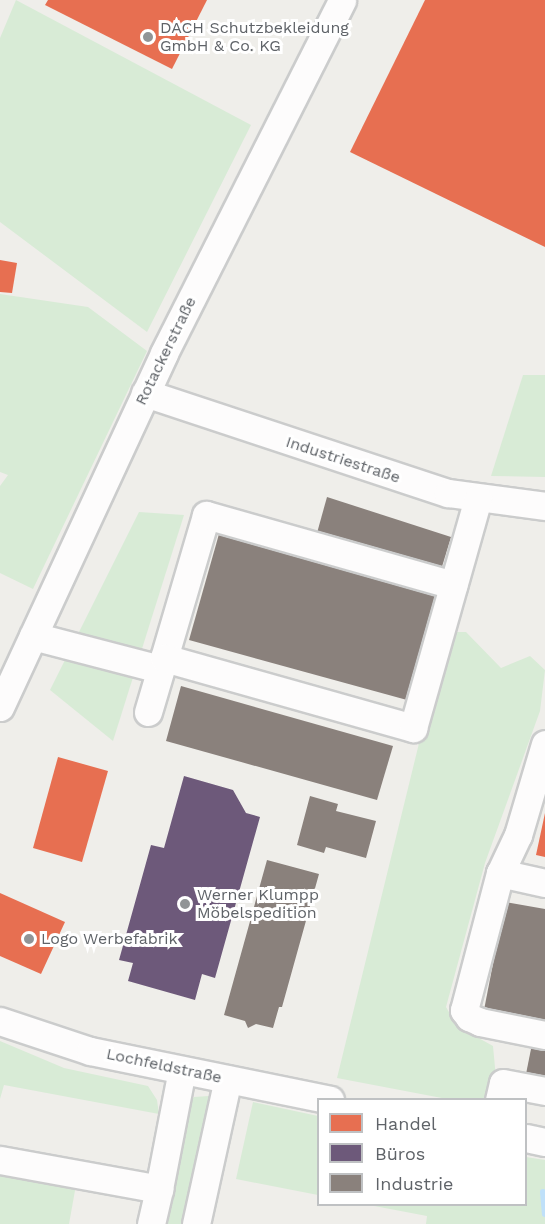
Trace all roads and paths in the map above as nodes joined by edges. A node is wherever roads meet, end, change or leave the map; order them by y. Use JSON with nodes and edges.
{"nodes":[{"id":1,"x":342,"y":0,"type":"edge"},
{"id":2,"x":145,"y":393,"type":"junction"},
{"id":3,"x":478,"y":499,"type":"junction"},
{"id":4,"x":545,"y":506,"type":"edge"},
{"id":5,"x":453,"y":585,"type":"junction"},
{"id":6,"x":33,"y":636,"type":"junction"},
{"id":7,"x":162,"y":663,"type":"junction"},
{"id":8,"x":0,"y":707,"type":"edge"},
{"id":9,"x":148,"y":712,"type":"dead end"},
{"id":10,"x":545,"y":744,"type":"edge"},
{"id":11,"x":501,"y":873,"type":"junction"},
{"id":12,"x":545,"y":883,"type":"edge"},
{"id":13,"x":0,"y":1021,"type":"edge"},
{"id":14,"x":545,"y":1035,"type":"edge"},
{"id":15,"x":188,"y":1064,"type":"junction"},
{"id":16,"x":228,"y":1080,"type":"junction"},
{"id":17,"x":327,"y":1091,"type":"edge"},
{"id":18,"x":545,"y":1091,"type":"edge"},
{"id":19,"x":499,"y":1098,"type":"edge"},
{"id":20,"x":527,"y":1138,"type":"edge"},
{"id":21,"x":545,"y":1142,"type":"edge"},
{"id":22,"x":0,"y":1160,"type":"edge"},
{"id":23,"x":159,"y":1189,"type":"junction"},
{"id":24,"x":205,"y":1209,"type":"edge"},
{"id":25,"x":151,"y":1224,"type":"edge"}],
"edges":[{"from":1,"to":2,"type":"street","name":"Rotackerstraße"},
{"from":2,"to":3,"type":"street","name":"Industriestraße"},
{"from":2,"to":6,"type":"street","name":"Rotackerstraße"},
{"from":3,"to":4,"type":"street","name":"Industriestraße"},
{"from":3,"to":5,"type":"street"},
{"from":5,"to":7,"type":"street"},
{"from":5,"to":7,"type":"street"},
{"from":6,"to":7,"type":"street"},
{"from":6,"to":8,"type":"street","name":"Rotackerstraße"},
{"from":7,"to":9,"type":"street"},
{"from":10,"to":11,"type":"street"},
{"from":11,"to":12,"type":"street"},
{"from":11,"to":14,"type":"street"},
{"from":13,"to":15,"type":"street","name":"Lochfeldstraße"},
{"from":15,"to":16,"type":"street","name":"Lochfeldstraße"},
{"from":15,"to":23,"type":"street"},
{"from":16,"to":17,"type":"street","name":"Lochfeldstraße"},
{"from":16,"to":24,"type":"street"},
{"from":18,"to":19,"type":"street"},
{"from":20,"to":21,"type":"street"},
{"from":22,"to":23,"type":"street"},
{"from":23,"to":25,"type":"street"}]}
